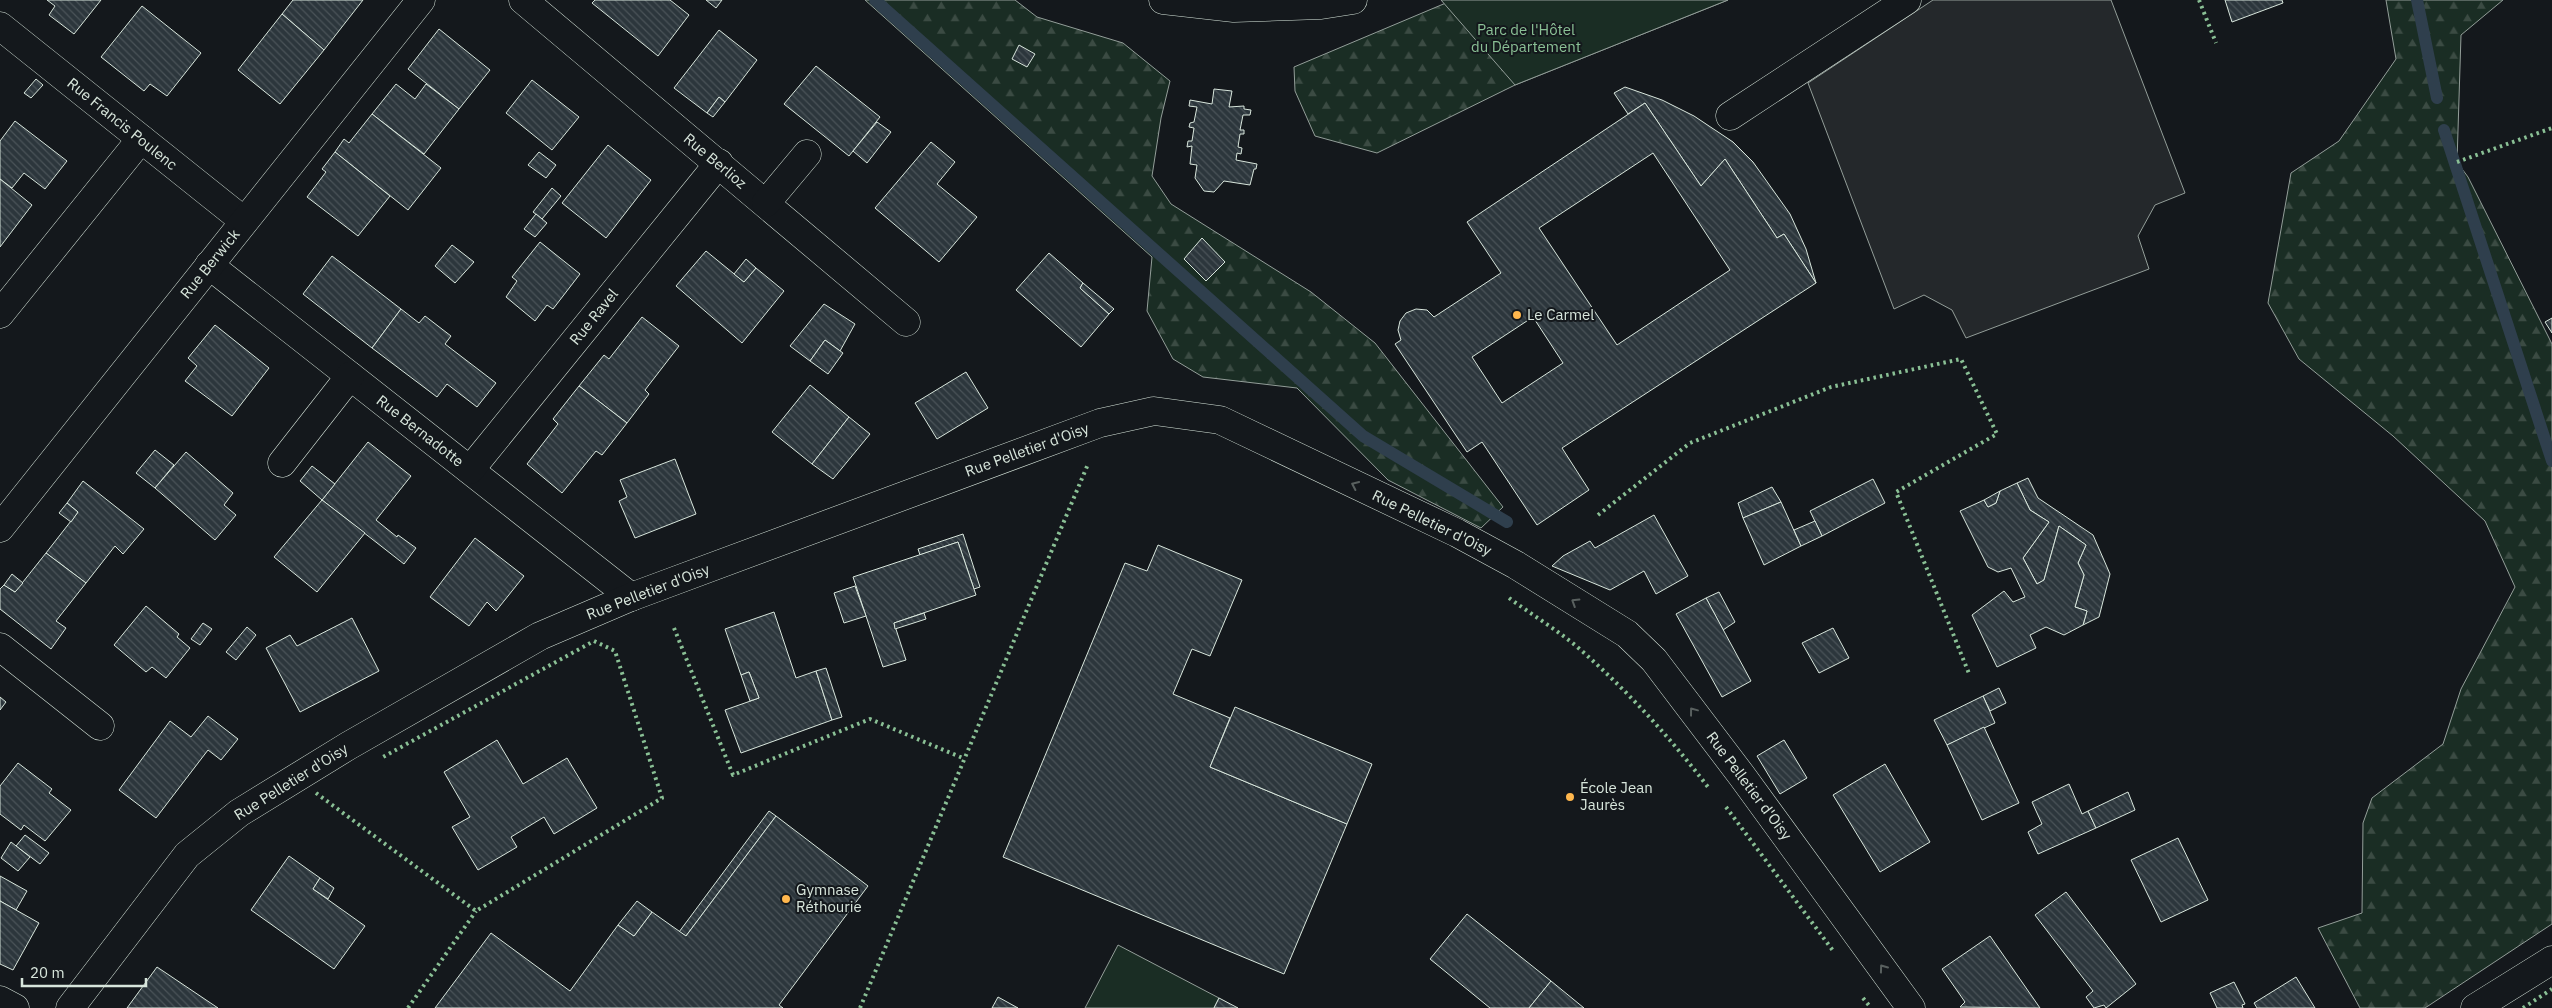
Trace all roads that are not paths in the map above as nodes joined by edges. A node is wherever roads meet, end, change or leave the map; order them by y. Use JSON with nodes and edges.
{"nodes":[{"id":1,"x":421,"y":0,"type":"edge"},
{"id":2,"x":523,"y":0,"type":"edge"},
{"id":3,"x":1163,"y":0,"type":"edge"},
{"id":4,"x":1353,"y":0,"type":"edge"},
{"id":5,"x":1908,"y":0,"type":"edge"},
{"id":6,"x":0,"y":26,"type":"edge"},
{"id":7,"x":1730,"y":116,"type":"dead end"},
{"id":8,"x":141,"y":138,"type":"junction"},
{"id":9,"x":807,"y":154,"type":"dead end"},
{"id":10,"x":719,"y":164,"type":"junction"},
{"id":11,"x":766,"y":204,"type":"junction"},
{"id":12,"x":244,"y":221,"type":"junction"},
{"id":13,"x":209,"y":265,"type":"junction"},
{"id":14,"x":0,"y":314,"type":"edge"},
{"id":15,"x":906,"y":322,"type":"dead end"},
{"id":16,"x":350,"y":376,"type":"junction"},
{"id":17,"x":282,"y":463,"type":"dead end"},
{"id":18,"x":470,"y":470,"type":"junction"},
{"id":19,"x":0,"y":528,"type":"edge"},
{"id":20,"x":630,"y":597,"type":"junction"},
{"id":21,"x":0,"y":646,"type":"edge"},
{"id":22,"x":100,"y":726,"type":"dead end"},
{"id":23,"x":2552,"y":960,"type":"edge"},
{"id":24,"x":0,"y":1000,"type":"edge"},
{"id":25,"x":15,"y":1008,"type":"edge"},
{"id":26,"x":70,"y":1008,"type":"edge"},
{"id":27,"x":1911,"y":1008,"type":"edge"},
{"id":28,"x":2476,"y":1008,"type":"edge"}],
"edges":[{"from":1,"to":12,"type":"street","name":"Rue Berwick"},
{"from":2,"to":10,"type":"street","name":"Rue Berlioz"},
{"from":3,"to":4,"type":"street"},
{"from":5,"to":7,"type":"street"},
{"from":6,"to":8,"type":"street","name":"Rue Francis Poulenc"},
{"from":8,"to":12,"type":"street","name":"Rue Francis Poulenc"},
{"from":8,"to":14,"type":"street"},
{"from":9,"to":11,"type":"street"},
{"from":10,"to":11,"type":"street","name":"Rue Berlioz"},
{"from":10,"to":18,"type":"street","name":"Rue Ravel"},
{"from":11,"to":15,"type":"street","name":"Rue Berlioz"},
{"from":12,"to":13,"type":"street","name":"Rue Berwick"},
{"from":13,"to":16,"type":"street","name":"Rue Bernadotte"},
{"from":13,"to":19,"type":"street","name":"Rue Berwick"},
{"from":16,"to":17,"type":"street"},
{"from":16,"to":18,"type":"street","name":"Rue Bernadotte"},
{"from":18,"to":20,"type":"street","name":"Rue Bernadotte"},
{"from":20,"to":26,"type":"street","name":"Rue Pelletier d'Oisy"},
{"from":27,"to":20,"type":"street","name":"Rue Pelletier d'Oisy","one_way":true},
{"from":21,"to":22,"type":"street"},
{"from":23,"to":28,"type":"street"},
{"from":24,"to":25,"type":"street"}]}
